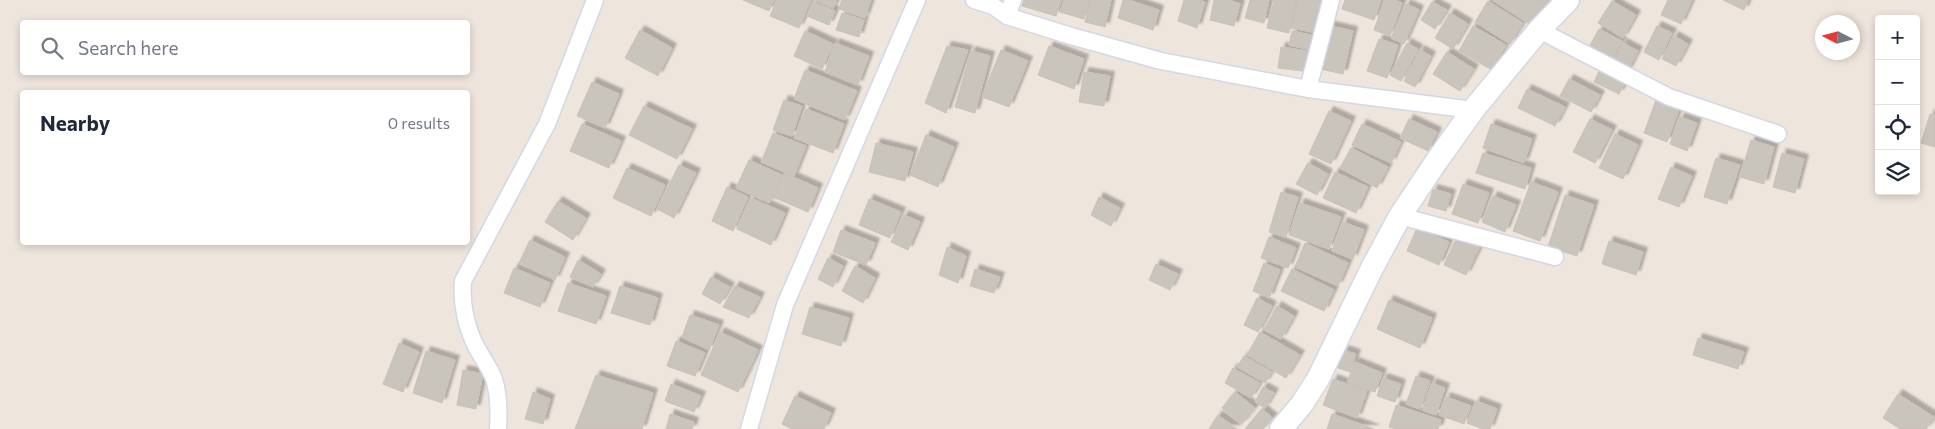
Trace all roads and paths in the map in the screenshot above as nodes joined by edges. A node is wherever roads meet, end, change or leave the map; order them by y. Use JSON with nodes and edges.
{"nodes":[{"id":1,"x":595,"y":0,"type":"edge"},
{"id":2,"x":917,"y":0,"type":"edge"},
{"id":3,"x":974,"y":0,"type":"edge"},
{"id":4,"x":1013,"y":0,"type":"edge"},
{"id":5,"x":1331,"y":0,"type":"edge"},
{"id":6,"x":1568,"y":0,"type":"edge"},
{"id":7,"x":1007,"y":16,"type":"junction"},
{"id":8,"x":1539,"y":30,"type":"junction"},
{"id":9,"x":1308,"y":89,"type":"junction"},
{"id":10,"x":1473,"y":110,"type":"junction"},
{"id":11,"x":1778,"y":134,"type":"dead end"},
{"id":12,"x":1400,"y":216,"type":"junction"},
{"id":13,"x":1555,"y":257,"type":"dead end"},
{"id":14,"x":498,"y":429,"type":"edge"},
{"id":15,"x":749,"y":429,"type":"edge"},
{"id":16,"x":1281,"y":429,"type":"edge"}],
"edges":[{"from":1,"to":14,"type":"street"},
{"from":2,"to":15,"type":"street"},
{"from":3,"to":7,"type":"street"},
{"from":4,"to":7,"type":"street"},
{"from":5,"to":9,"type":"street"},
{"from":6,"to":8,"type":"main road"},
{"from":7,"to":9,"type":"street"},
{"from":8,"to":10,"type":"main road"},
{"from":8,"to":11,"type":"street"},
{"from":9,"to":10,"type":"street"},
{"from":10,"to":12,"type":"main road"},
{"from":12,"to":13,"type":"street"},
{"from":12,"to":16,"type":"main road"}]}
